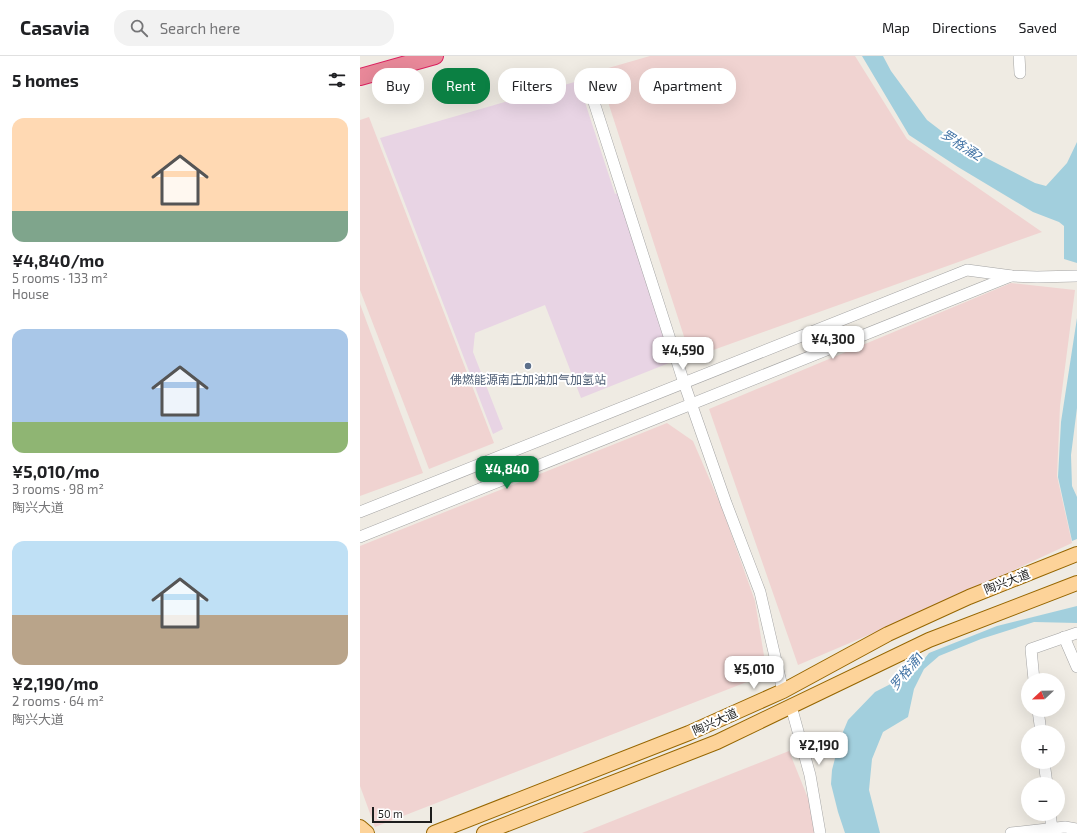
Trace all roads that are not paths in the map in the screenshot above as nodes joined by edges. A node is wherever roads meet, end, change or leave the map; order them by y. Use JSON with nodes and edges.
{"nodes":[{"id":1,"x":435,"y":56,"type":"edge"},
{"id":2,"x":1019,"y":56,"type":"edge"},
{"id":3,"x":1020,"y":73,"type":"dead end"},
{"id":4,"x":360,"y":77,"type":"edge"},
{"id":5,"x":595,"y":104,"type":"edge"},
{"id":6,"x":1012,"y":276,"type":"junction"},
{"id":7,"x":1077,"y":276,"type":"edge"},
{"id":8,"x":684,"y":383,"type":"junction"},
{"id":9,"x":692,"y":404,"type":"junction"},
{"id":10,"x":360,"y":512,"type":"edge"},
{"id":11,"x":360,"y":537,"type":"edge"},
{"id":12,"x":1077,"y":554,"type":"edge"},
{"id":13,"x":1077,"y":583,"type":"edge"},
{"id":14,"x":1077,"y":633,"type":"edge"},
{"id":15,"x":1064,"y":637,"type":"junction"},
{"id":16,"x":1077,"y":667,"type":"edge"},
{"id":17,"x":1033,"y":673,"type":"edge"},
{"id":18,"x":783,"y":691,"type":"junction"},
{"id":19,"x":791,"y":706,"type":"junction"},
{"id":20,"x":1051,"y":821,"type":"edge"},
{"id":21,"x":360,"y":827,"type":"edge"},
{"id":22,"x":1052,"y":828,"type":"junction"},
{"id":23,"x":1077,"y":829,"type":"edge"},
{"id":24,"x":367,"y":833,"type":"edge"},
{"id":25,"x":434,"y":833,"type":"edge"},
{"id":26,"x":484,"y":833,"type":"edge"},
{"id":27,"x":820,"y":833,"type":"edge"},
{"id":28,"x":1011,"y":833,"type":"edge"}],
"edges":[{"from":1,"to":4,"type":"highway"},
{"from":2,"to":3,"type":"street"},
{"from":5,"to":8,"type":"street"},
{"from":6,"to":7,"type":"street"},
{"from":6,"to":8,"type":"street"},
{"from":6,"to":9,"type":"street"},
{"from":8,"to":9,"type":"street"},
{"from":8,"to":10,"type":"street"},
{"from":9,"to":11,"type":"street"},
{"from":9,"to":18,"type":"street"},
{"from":12,"to":18,"type":"main road","name":"陶兴大道"},
{"from":13,"to":19,"type":"main road","name":"陶兴大道"},
{"from":14,"to":15,"type":"street"},
{"from":15,"to":16,"type":"street"},
{"from":15,"to":17,"type":"street"},
{"from":18,"to":25,"type":"main road","name":"陶兴大道"},
{"from":19,"to":26,"type":"main road","name":"陶兴大道"},
{"from":19,"to":27,"type":"street"},
{"from":20,"to":22,"type":"street"},
{"from":21,"to":24,"type":"main road"},
{"from":22,"to":23,"type":"street"},
{"from":22,"to":28,"type":"street"}]}
